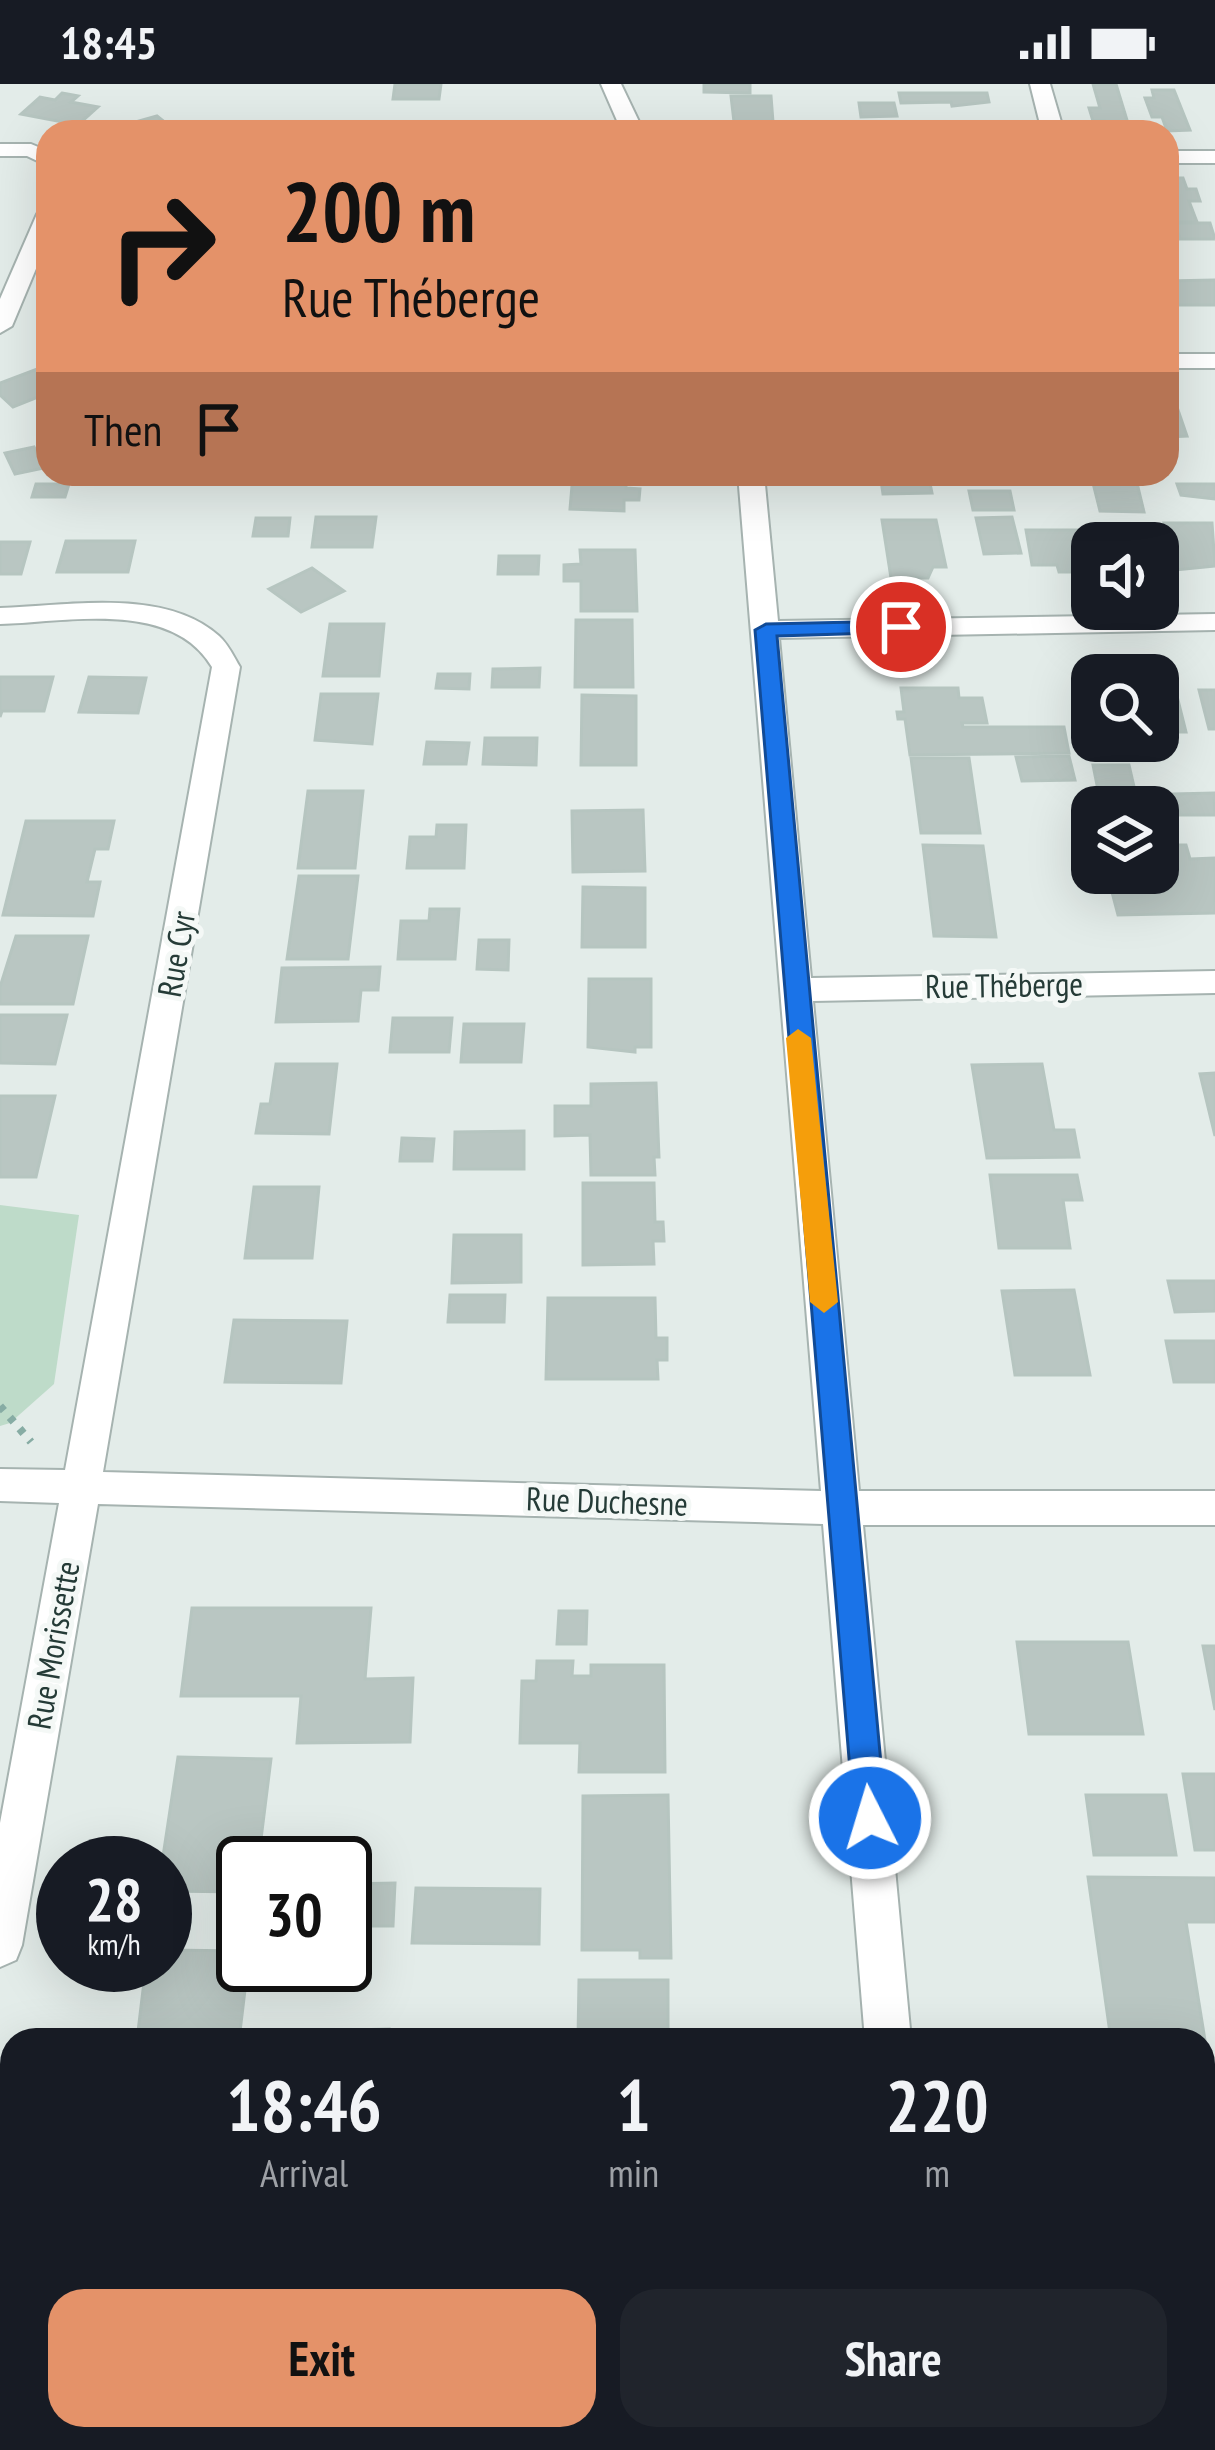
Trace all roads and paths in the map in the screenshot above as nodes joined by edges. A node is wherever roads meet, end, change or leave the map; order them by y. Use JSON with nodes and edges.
{"nodes":[{"id":1,"x":611,"y":84,"type":"edge"},
{"id":2,"x":1040,"y":84,"type":"edge"},
{"id":3,"x":628,"y":120,"type":"edge"},
{"id":4,"x":1050,"y":120,"type":"edge"},
{"id":5,"x":0,"y":150,"type":"edge"},
{"id":6,"x":36,"y":153,"type":"edge"},
{"id":7,"x":1179,"y":157,"type":"edge"},
{"id":8,"x":1215,"y":157,"type":"edge"},
{"id":9,"x":36,"y":242,"type":"edge"},
{"id":10,"x":0,"y":326,"type":"edge"},
{"id":11,"x":1215,"y":361,"type":"edge"},
{"id":12,"x":1179,"y":362,"type":"edge"},
{"id":13,"x":752,"y":486,"type":"edge"},
{"id":14,"x":0,"y":616,"type":"edge"},
{"id":15,"x":1215,"y":622,"type":"edge"},
{"id":16,"x":766,"y":630,"type":"junction"},
{"id":17,"x":1215,"y":982,"type":"edge"},
{"id":18,"x":794,"y":990,"type":"junction"},
{"id":19,"x":0,"y":1485,"type":"edge"},
{"id":20,"x":81,"y":1487,"type":"junction"},
{"id":21,"x":844,"y":1508,"type":"junction"},
{"id":22,"x":1215,"y":1508,"type":"edge"},
{"id":23,"x":0,"y":1945,"type":"edge"},
{"id":24,"x":887,"y":2028,"type":"edge"}],
"edges":[{"from":1,"to":3,"type":"street"},
{"from":2,"to":4,"type":"street"},
{"from":5,"to":6,"type":"street"},
{"from":7,"to":8,"type":"street"},
{"from":9,"to":10,"type":"street"},
{"from":11,"to":12,"type":"street"},
{"from":13,"to":16,"type":"street"},
{"from":14,"to":20,"type":"street","name":"Rue Cyr"},
{"from":15,"to":16,"type":"street"},
{"from":16,"to":18,"type":"street"},
{"from":17,"to":18,"type":"street","name":"Rue Théberge"},
{"from":18,"to":21,"type":"street"},
{"from":19,"to":20,"type":"street","name":"Rue Duchesne"},
{"from":20,"to":21,"type":"street","name":"Rue Duchesne"},
{"from":20,"to":23,"type":"street","name":"Rue Morissette"},
{"from":21,"to":22,"type":"street","name":"Rue Duchesne"},
{"from":21,"to":24,"type":"street"}]}
